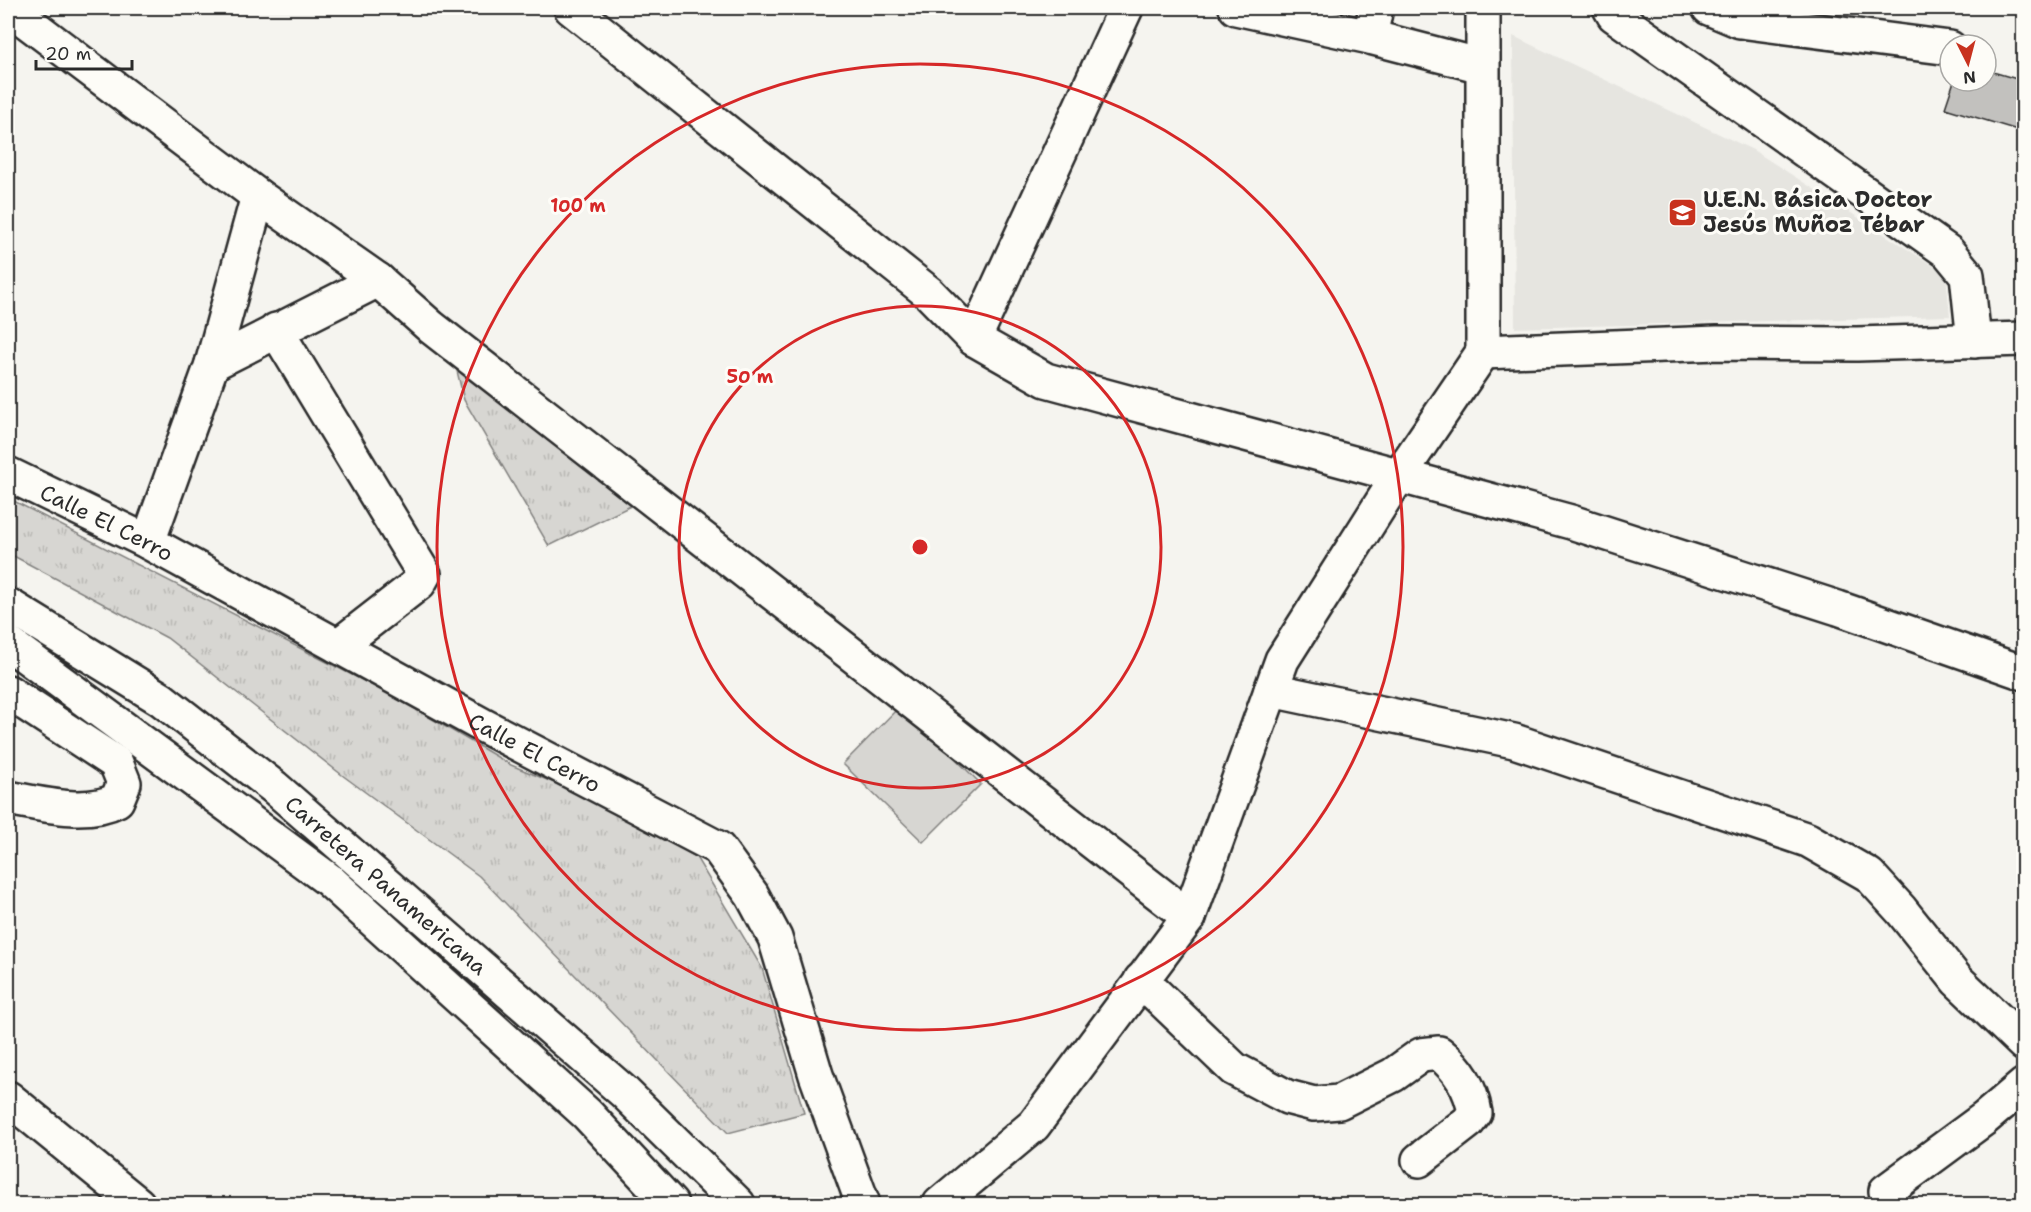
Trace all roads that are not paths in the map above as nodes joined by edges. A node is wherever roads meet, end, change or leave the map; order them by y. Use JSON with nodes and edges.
{"nodes":[{"id":1,"x":9,"y":8,"type":"edge"},
{"id":2,"x":571,"y":8,"type":"edge"},
{"id":3,"x":1126,"y":8,"type":"edge"},
{"id":4,"x":1236,"y":8,"type":"edge"},
{"id":5,"x":1483,"y":8,"type":"edge"},
{"id":6,"x":1610,"y":8,"type":"edge"},
{"id":7,"x":1710,"y":8,"type":"edge"},
{"id":8,"x":1373,"y":22,"type":"edge"},
{"id":9,"x":1938,"y":46,"type":"edge"},
{"id":10,"x":1482,"y":66,"type":"junction"},
{"id":11,"x":258,"y":196,"type":"junction"},
{"id":12,"x":378,"y":280,"type":"junction"},
{"id":13,"x":276,"y":330,"type":"junction"},
{"id":14,"x":974,"y":339,"type":"junction"},
{"id":15,"x":2024,"y":339,"type":"edge"},
{"id":16,"x":1974,"y":341,"type":"junction"},
{"id":17,"x":1483,"y":352,"type":"junction"},
{"id":18,"x":212,"y":364,"type":"junction"},
{"id":19,"x":8,"y":474,"type":"edge"},
{"id":20,"x":1398,"y":477,"type":"junction"},
{"id":21,"x":148,"y":542,"type":"junction"},
{"id":22,"x":8,"y":604,"type":"edge"},
{"id":23,"x":8,"y":643,"type":"edge"},
{"id":24,"x":338,"y":646,"type":"junction"},
{"id":25,"x":2024,"y":673,"type":"edge"},
{"id":26,"x":1271,"y":690,"type":"junction"},
{"id":27,"x":8,"y":692,"type":"edge"},
{"id":28,"x":8,"y":798,"type":"edge"},
{"id":29,"x":1189,"y":917,"type":"junction"},
{"id":30,"x":1141,"y":980,"type":"junction"},
{"id":31,"x":2024,"y":1044,"type":"edge"},
{"id":32,"x":2024,"y":1085,"type":"edge"},
{"id":33,"x":8,"y":1098,"type":"edge"},
{"id":34,"x":1419,"y":1160,"type":"dead end"},
{"id":35,"x":1886,"y":1191,"type":"dead end"},
{"id":36,"x":138,"y":1204,"type":"edge"},
{"id":37,"x":671,"y":1204,"type":"edge"},
{"id":38,"x":738,"y":1204,"type":"edge"},
{"id":39,"x":863,"y":1204,"type":"edge"},
{"id":40,"x":940,"y":1204,"type":"edge"}],
"edges":[{"from":1,"to":11,"type":"street"},
{"from":2,"to":14,"type":"street"},
{"from":3,"to":14,"type":"street"},
{"from":4,"to":8,"type":"street"},
{"from":5,"to":10,"type":"street"},
{"from":6,"to":16,"type":"street"},
{"from":7,"to":9,"type":"street"},
{"from":8,"to":10,"type":"street"},
{"from":10,"to":17,"type":"street"},
{"from":11,"to":12,"type":"street"},
{"from":11,"to":18,"type":"street"},
{"from":12,"to":13,"type":"street"},
{"from":12,"to":29,"type":"street"},
{"from":13,"to":18,"type":"street"},
{"from":13,"to":24,"type":"street"},
{"from":14,"to":20,"type":"street"},
{"from":15,"to":16,"type":"street"},
{"from":16,"to":17,"type":"street"},
{"from":17,"to":20,"type":"street"},
{"from":18,"to":21,"type":"street"},
{"from":19,"to":21,"type":"street","name":"Calle El Cerro"},
{"from":20,"to":25,"type":"street"},
{"from":20,"to":26,"type":"street"},
{"from":21,"to":24,"type":"street","name":"Calle El Cerro"},
{"from":22,"to":38,"type":"street","name":"Carretera Panamericana"},
{"from":23,"to":37,"type":"street","name":"Carretera Panamericana"},
{"from":24,"to":39,"type":"street","name":"Calle El Cerro"},
{"from":26,"to":29,"type":"street"},
{"from":26,"to":31,"type":"street"},
{"from":27,"to":28,"type":"street"},
{"from":29,"to":30,"type":"street"},
{"from":30,"to":34,"type":"street"},
{"from":30,"to":40,"type":"street"},
{"from":32,"to":35,"type":"street"},
{"from":33,"to":36,"type":"street"}]}
